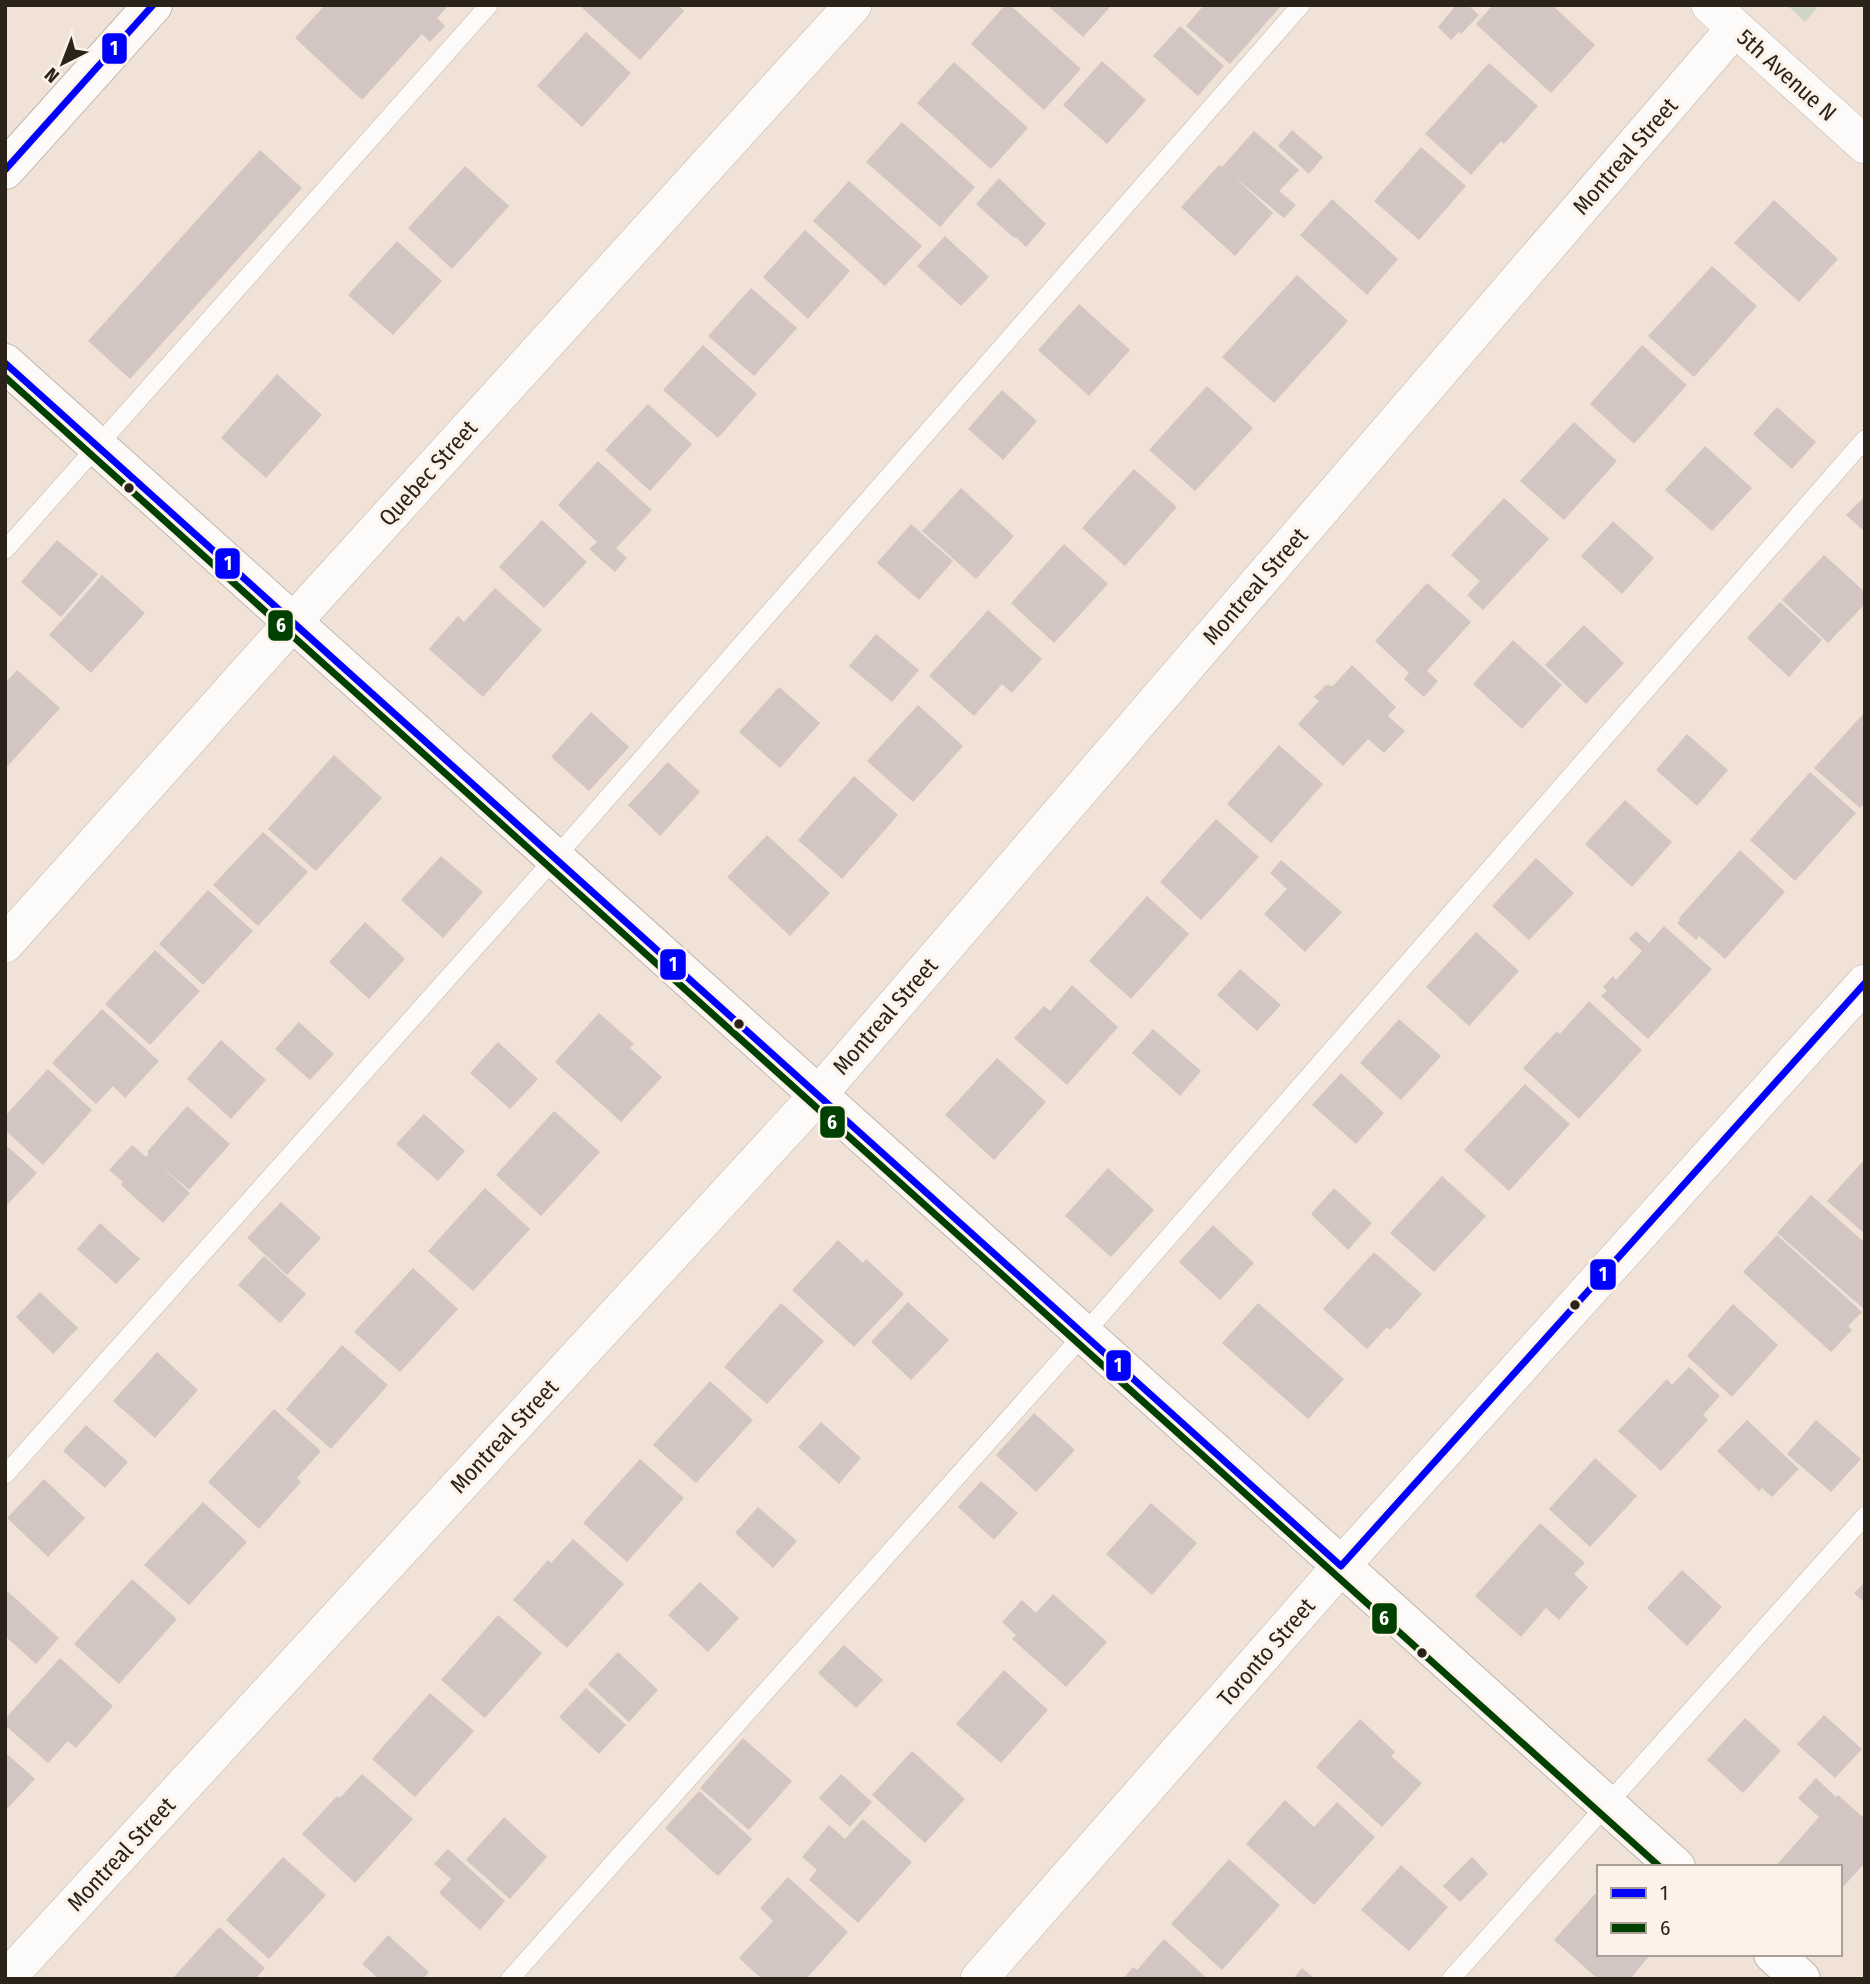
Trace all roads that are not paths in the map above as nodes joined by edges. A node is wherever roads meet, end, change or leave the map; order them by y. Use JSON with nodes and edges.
{"nodes":[{"id":1,"x":153,"y":5,"type":"edge"},
{"id":2,"x":489,"y":5,"type":"edge"},
{"id":3,"x":853,"y":5,"type":"edge"},
{"id":4,"x":1301,"y":5,"type":"edge"},
{"id":5,"x":1723,"y":17,"type":"edge"},
{"id":6,"x":1865,"y":145,"type":"edge"},
{"id":7,"x":5,"y":170,"type":"edge"},
{"id":8,"x":5,"y":363,"type":"edge"},
{"id":9,"x":1865,"y":439,"type":"edge"},
{"id":10,"x":97,"y":446,"type":"junction"},
{"id":11,"x":5,"y":550,"type":"edge"},
{"id":12,"x":293,"y":622,"type":"junction"},
{"id":13,"x":555,"y":858,"type":"junction"},
{"id":14,"x":5,"y":944,"type":"edge"},
{"id":15,"x":1865,"y":983,"type":"edge"},
{"id":16,"x":818,"y":1095,"type":"junction"},
{"id":17,"x":1084,"y":1334,"type":"junction"},
{"id":18,"x":5,"y":1475,"type":"edge"},
{"id":19,"x":1865,"y":1516,"type":"edge"},
{"id":20,"x":1341,"y":1566,"type":"junction"},
{"id":21,"x":1608,"y":1805,"type":"junction"},
{"id":22,"x":1674,"y":1865,"type":"edge"},
{"id":23,"x":1775,"y":1956,"type":"edge"},
{"id":24,"x":6,"y":1979,"type":"edge"},
{"id":25,"x":510,"y":1979,"type":"edge"},
{"id":26,"x":979,"y":1979,"type":"edge"},
{"id":27,"x":1451,"y":1979,"type":"edge"},
{"id":28,"x":1801,"y":1979,"type":"edge"}],
"edges":[{"from":1,"to":7,"type":"street"},
{"from":2,"to":10,"type":"lane"},
{"from":3,"to":12,"type":"street","name":"Quebec Street"},
{"from":4,"to":13,"type":"lane"},
{"from":5,"to":6,"type":"street","name":"5th Avenue N"},
{"from":5,"to":16,"type":"street","name":"Montreal Street"},
{"from":8,"to":10,"type":"street"},
{"from":9,"to":17,"type":"lane"},
{"from":10,"to":11,"type":"lane"},
{"from":10,"to":12,"type":"street"},
{"from":12,"to":13,"type":"street"},
{"from":12,"to":14,"type":"street","name":"Quebec Street"},
{"from":13,"to":16,"type":"street"},
{"from":13,"to":18,"type":"lane"},
{"from":15,"to":20,"type":"street","name":"Toronto Street"},
{"from":16,"to":17,"type":"street"},
{"from":16,"to":24,"type":"street","name":"Montreal Street"},
{"from":17,"to":20,"type":"street"},
{"from":17,"to":25,"type":"lane"},
{"from":19,"to":21,"type":"lane"},
{"from":20,"to":21,"type":"street"},
{"from":20,"to":26,"type":"street","name":"Toronto Street"},
{"from":21,"to":22,"type":"street"},
{"from":21,"to":27,"type":"lane"},
{"from":23,"to":28,"type":"street"}]}
